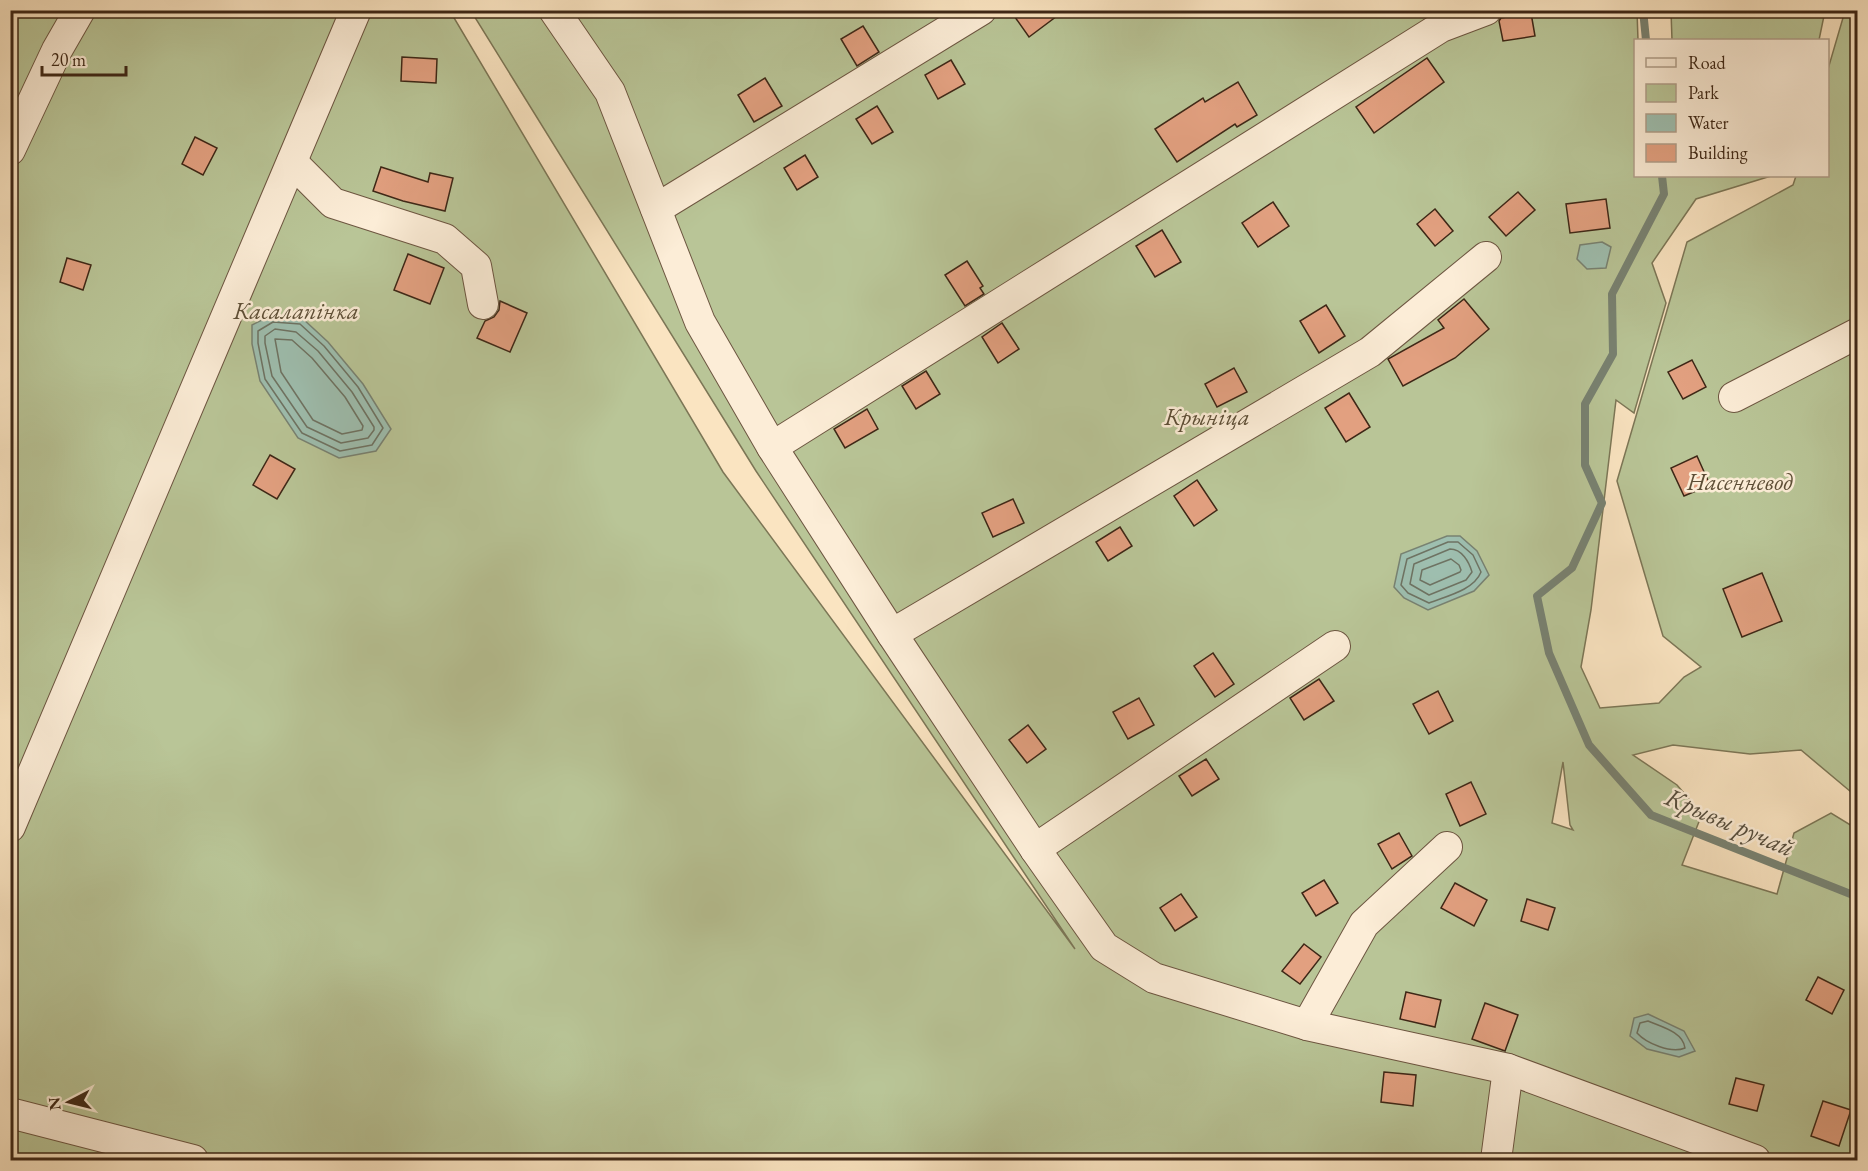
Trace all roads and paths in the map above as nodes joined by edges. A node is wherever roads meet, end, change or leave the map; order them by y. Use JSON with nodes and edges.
{"nodes":[{"id":1,"x":80,"y":10,"type":"edge"},
{"id":2,"x":356,"y":10,"type":"edge"},
{"id":3,"x":554,"y":10,"type":"edge"},
{"id":4,"x":981,"y":10,"type":"edge"},
{"id":5,"x":1486,"y":10,"type":"edge"},
{"id":6,"x":10,"y":150,"type":"edge"},
{"id":7,"x":292,"y":162,"type":"junction"},
{"id":8,"x":656,"y":209,"type":"junction"},
{"id":9,"x":1486,"y":257,"type":"dead end"},
{"id":10,"x":483,"y":304,"type":"dead end"},
{"id":11,"x":1857,"y":333,"type":"edge"},
{"id":12,"x":1734,"y":397,"type":"dead end"},
{"id":13,"x":772,"y":447,"type":"junction"},
{"id":14,"x":892,"y":634,"type":"junction"},
{"id":15,"x":1335,"y":646,"type":"dead end"},
{"id":16,"x":10,"y":827,"type":"edge"},
{"id":17,"x":1447,"y":847,"type":"dead end"},
{"id":18,"x":1035,"y":849,"type":"junction"},
{"id":19,"x":1307,"y":1025,"type":"junction"},
{"id":20,"x":1508,"y":1069,"type":"junction"},
{"id":21,"x":10,"y":1113,"type":"edge"},
{"id":22,"x":1723,"y":1155,"type":"edge"},
{"id":23,"x":193,"y":1161,"type":"edge"},
{"id":24,"x":1496,"y":1161,"type":"edge"},
{"id":25,"x":1755,"y":1161,"type":"edge"}],
"edges":[{"from":1,"to":6,"type":"street"},
{"from":2,"to":7,"type":"street"},
{"from":3,"to":8,"type":"street"},
{"from":4,"to":8,"type":"street"},
{"from":5,"to":13,"type":"street"},
{"from":7,"to":10,"type":"street"},
{"from":7,"to":16,"type":"street"},
{"from":8,"to":13,"type":"street"},
{"from":9,"to":14,"type":"street"},
{"from":11,"to":12,"type":"street"},
{"from":13,"to":14,"type":"street"},
{"from":14,"to":18,"type":"street"},
{"from":15,"to":18,"type":"street"},
{"from":17,"to":19,"type":"street"},
{"from":18,"to":19,"type":"street"},
{"from":19,"to":20,"type":"street"},
{"from":20,"to":22,"type":"street"},
{"from":20,"to":24,"type":"street"},
{"from":21,"to":23,"type":"street"},
{"from":22,"to":25,"type":"street"}]}
